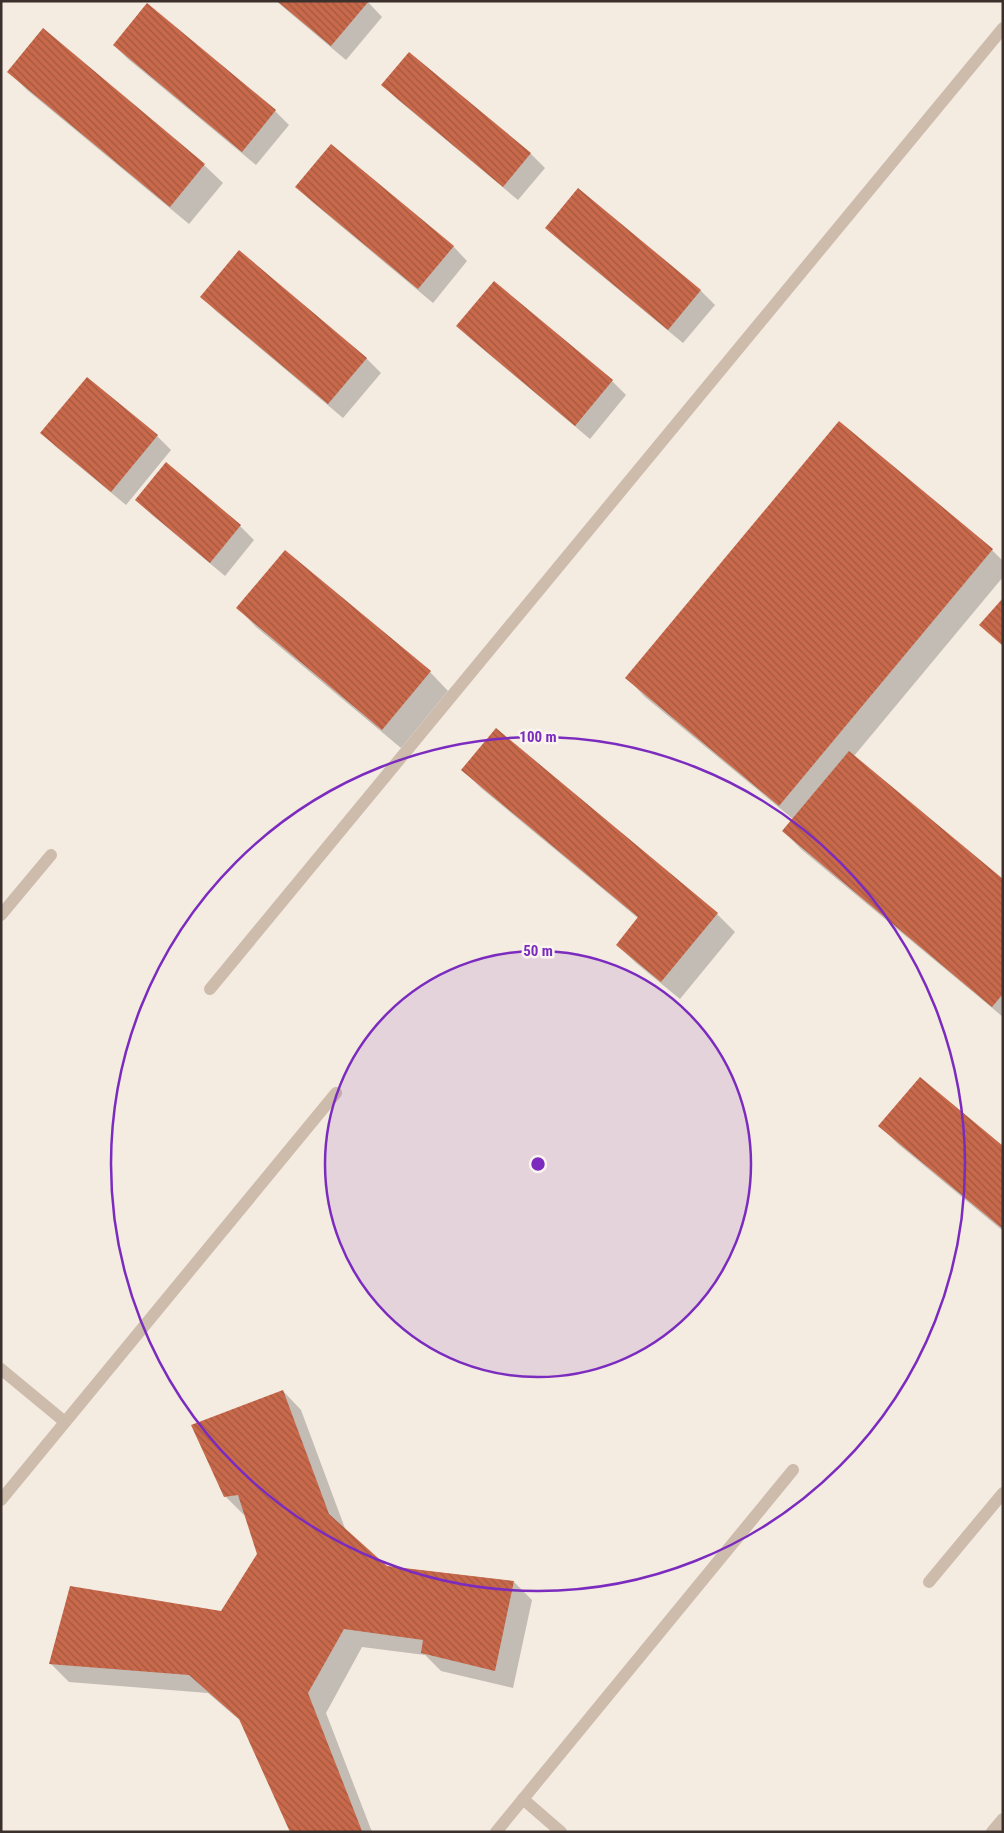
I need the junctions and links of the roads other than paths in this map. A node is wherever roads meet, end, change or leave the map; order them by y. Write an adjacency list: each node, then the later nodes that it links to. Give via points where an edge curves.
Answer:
1 (1003, 28): 4 (lane)
2 (50, 855): 3 (lane)
3 (1, 914)
4 (210, 989)
5 (336, 1093): 7 (lane)
6 (1, 1369): 7 (lane)
7 (65, 1422): 10 (lane)
8 (793, 1470): 12 (lane)
9 (1003, 1493): 11 (lane)
10 (1, 1500)
11 (929, 1582)
12 (523, 1799): 14 (lane); 15 (lane)
13 (1003, 1819): 16 (lane)
14 (496, 1832)
15 (561, 1832)
16 (992, 1832)

